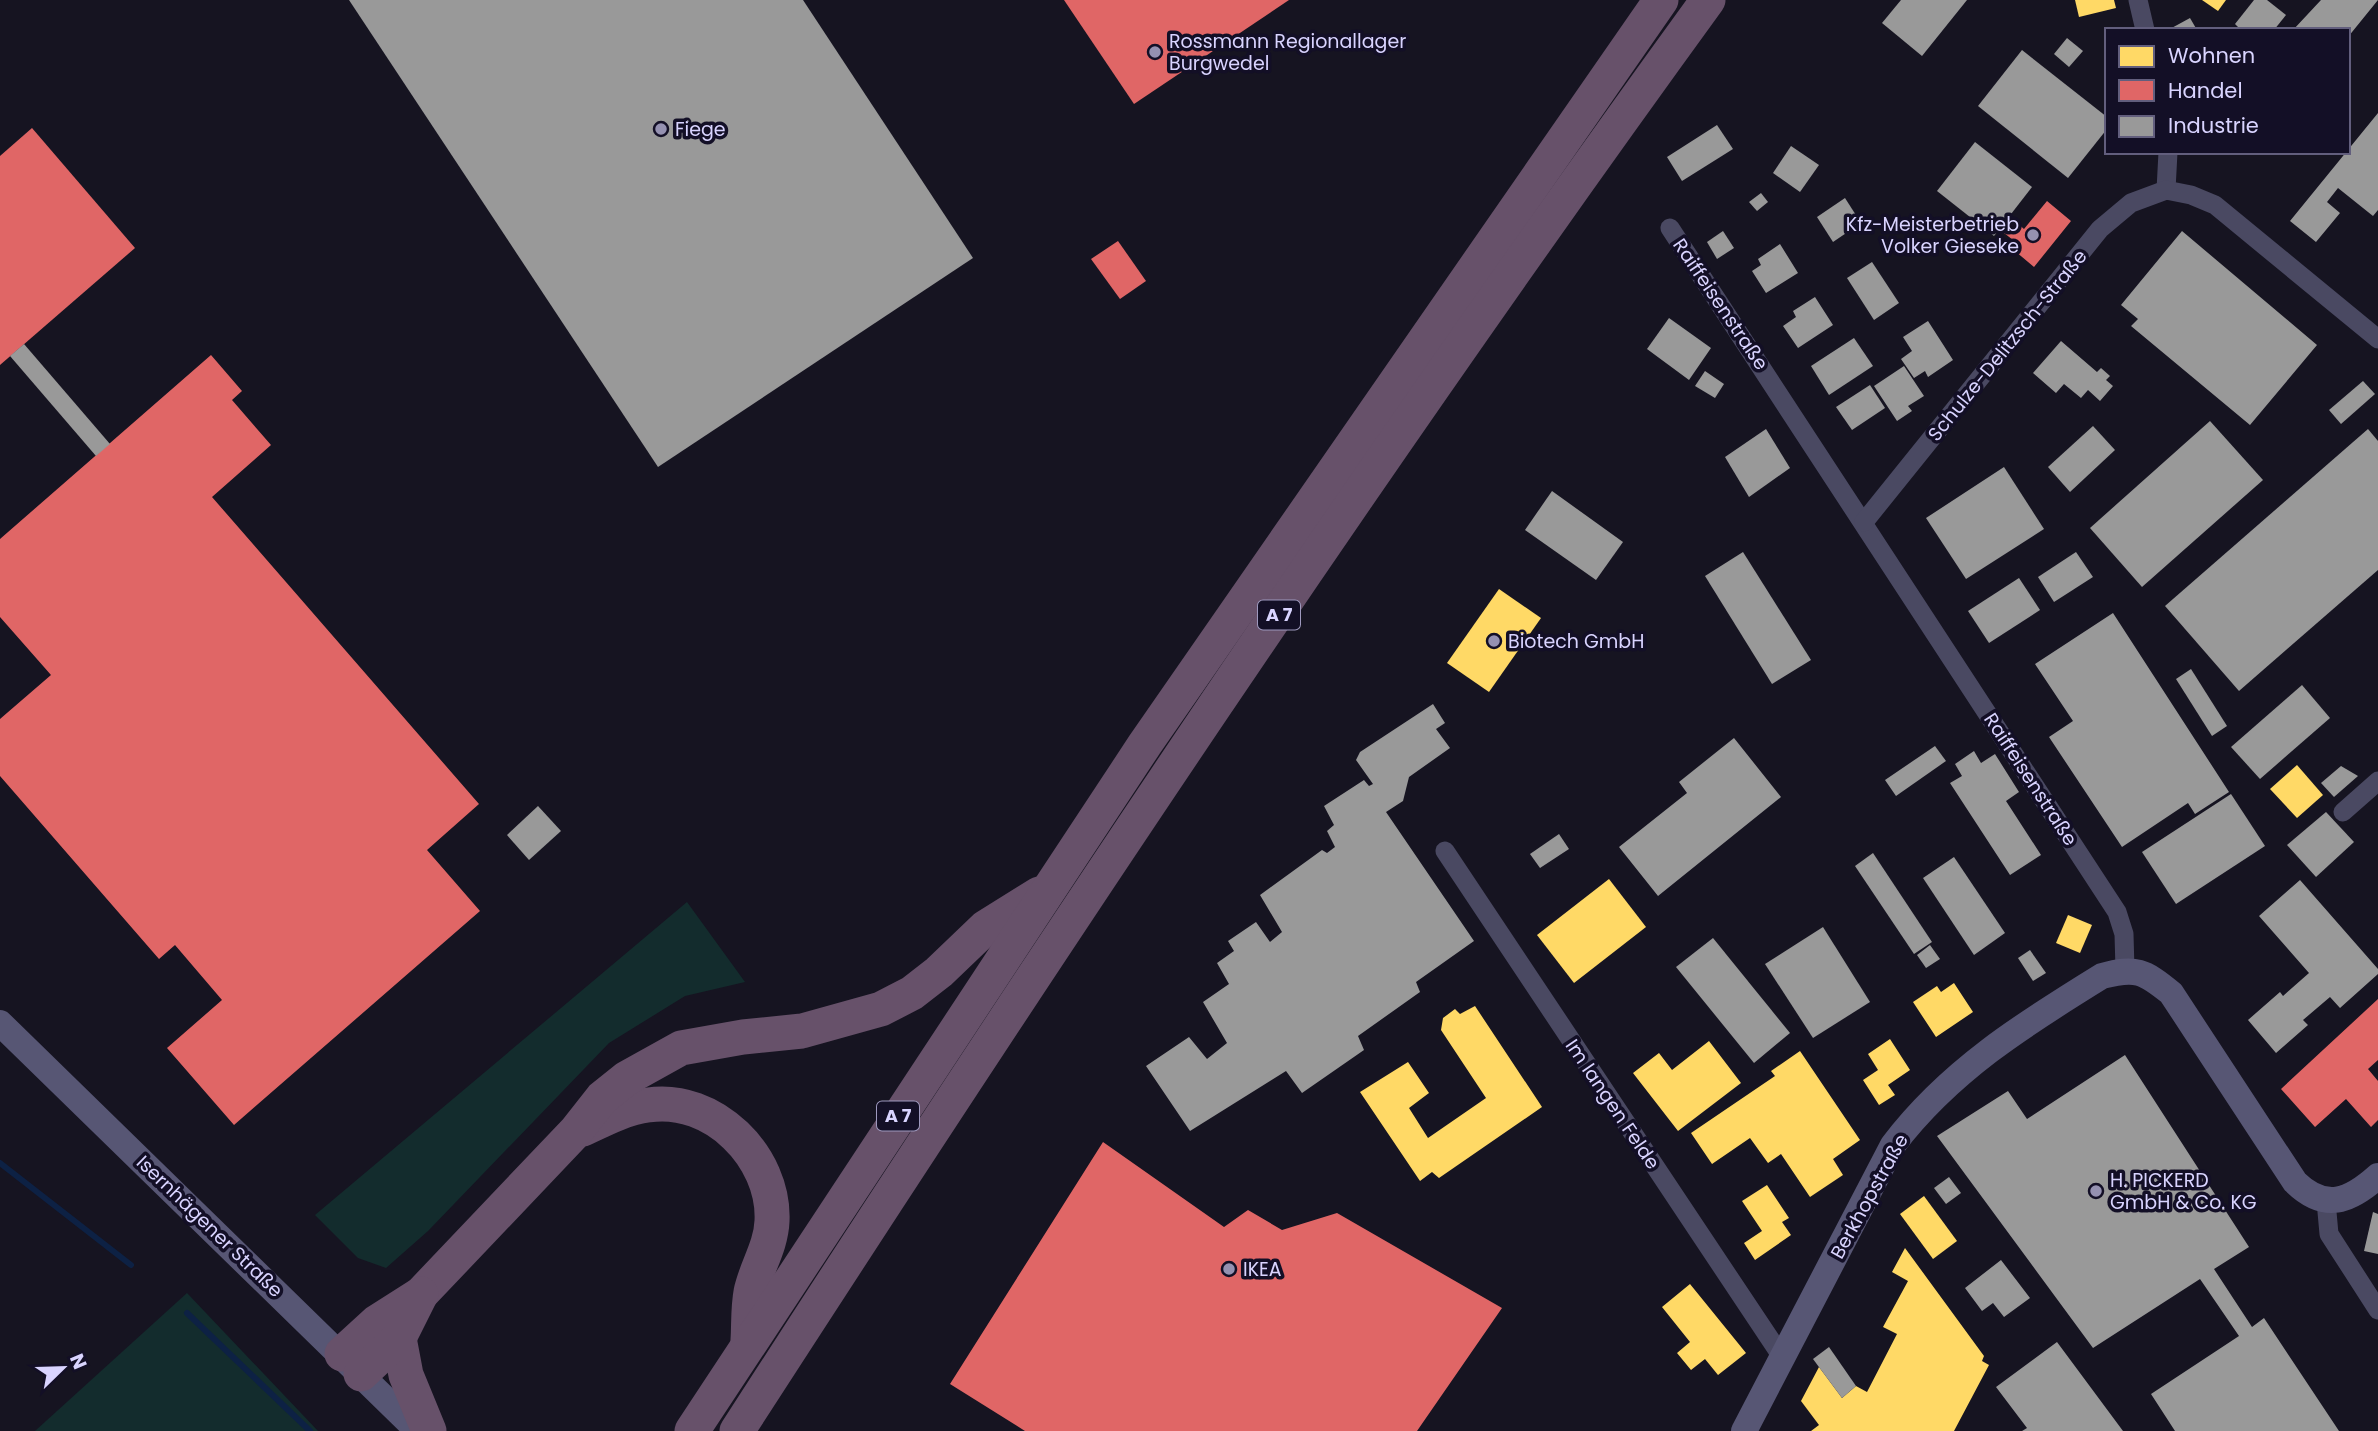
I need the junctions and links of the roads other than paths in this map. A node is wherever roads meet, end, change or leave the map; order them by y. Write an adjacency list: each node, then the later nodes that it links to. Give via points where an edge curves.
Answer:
1 (1661, 0): 13 (highway, A 7, via 1415,350)
2 (1708, 0): 28 (highway, A 7, via 1179,760)
3 (2137, 0): 4 (street)
4 (2144, 28)
5 (2168, 154): 6 (street)
6 (2166, 190): 8 (street, via 2215,205); 9 (street, Schulze-Delitzsch-Straße, via 2131,203 2100,229)
7 (1670, 228): 9 (street, Raiffeisenstraße)
8 (2378, 339)
9 (1864, 522): 14 (street, Raiffeisenstraße, via 2117,912 2124,934)
10 (2378, 781): 11 (street)
11 (2343, 811)
12 (1445, 851): 23 (street, Im langen Felde)
13 (1048, 888): 16 (highway, via 986,927 912,993 881,1009 802,1031 681,1048 627,1078 602,1098); 22 (highway, A 7)
14 (2125, 970): 18 (main road, via 2148,974 2171,993 2295,1182); 23 (main road, Berkhopstraße, via 2102,976 1981,1054 1915,1116 1894,1145)
15 (0, 1023): 24 (main road, Isernhägener Straße)
16 (576, 1131): 19 (highway); 22 (highway, via 649,1104 668,1105 704,1113 732,1131 750,1150 764,1175 772,1222 751,1292)
17 (2378, 1176): 18 (main road, via 2364,1188)
18 (2326, 1201): 20 (street, via 2329,1234)
19 (421, 1294): 21 (highway); 24 (highway, via 377,1322)
20 (2378, 1310)
21 (399, 1338): 24 (highway); 26 (highway, via 406,1375)
22 (748, 1344): 27 (highway, A 7)
23 (1782, 1357): 29 (main road, Berkhopstraße)
24 (351, 1364): 25 (main road, Isernhägener Straße)
25 (418, 1431)
26 (429, 1431)
27 (692, 1431)
28 (737, 1431)
29 (1744, 1431)

